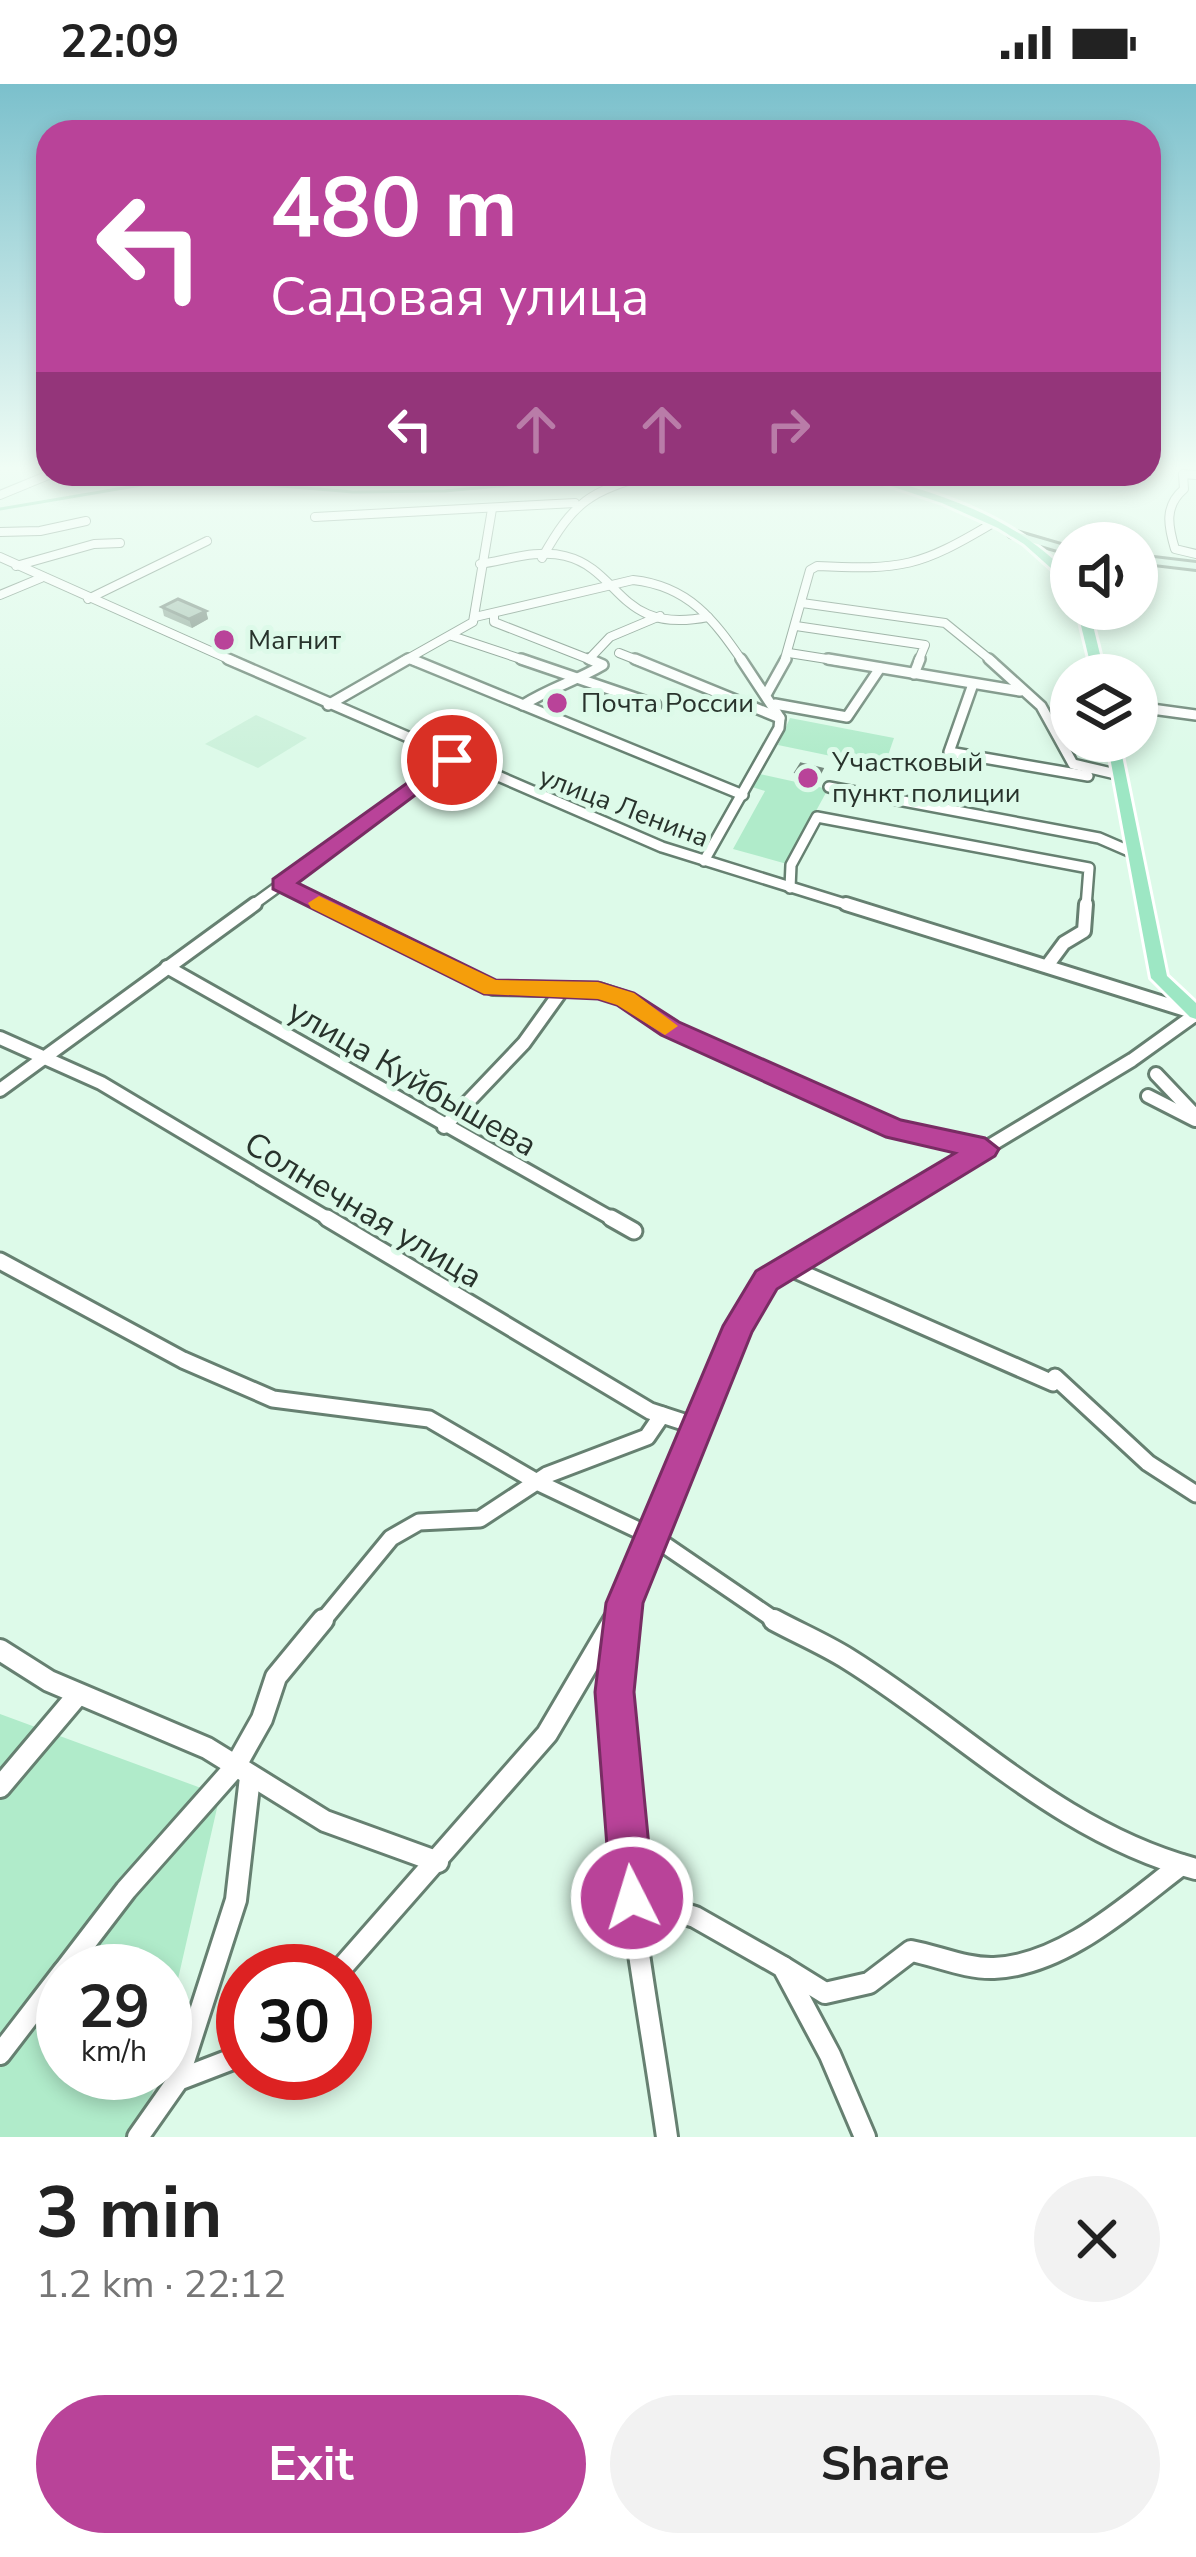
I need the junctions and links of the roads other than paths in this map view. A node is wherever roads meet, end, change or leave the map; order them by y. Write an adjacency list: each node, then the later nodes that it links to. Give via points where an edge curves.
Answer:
1 (14, 566): 6 (street, улица Ленина)
2 (156, 566): 9 (street)
3 (480, 566): 14 (street)
4 (580, 566): 7 (street)
5 (899, 566): 10 (street, via 817,566)
6 (41, 578): 8 (street); 9 (street, улица Ленина)
7 (608, 586): 11 (street); 12 (street); 13 (street, via 651,581)
8 (0, 596)
9 (88, 598): 28 (street, улица Ленина)
10 (802, 604): 15 (street); 25 (street, via 945,623 990,655)
11 (494, 614): 14 (street); 19 (street, via 494,622)
12 (660, 616): 13 (street); 19 (street, via 610,637)
13 (708, 616): 26 (street)
14 (475, 617): 16 (street)
15 (796, 626): 18 (street); 22 (street, via 925,645)
16 (452, 636): 20 (street); 23 (street)
17 (620, 653): 33 (street)
18 (789, 653): 21 (street); 26 (street)
19 (591, 657): 23 (street, via 603,665)
20 (410, 659): 28 (street); 29 (street)
21 (880, 668): 22 (street); 27 (street, via 847,717)
22 (914, 674): 24 (street)
23 (576, 681): 29 (street); 30 (street)
24 (973, 684): 25 (street); 37 (street, via 949,752)
25 (1022, 692): 36 (street, via 1041,706 1073,764)
26 (766, 693): 27 (street)
27 (775, 704): 33 (street)
28 (328, 705): 34 (street, улица Ленина)
29 (523, 705): 39 (street)
30 (656, 705)
31 (1158, 710): 32 (street)
32 (1196, 715)
33 (780, 718): 39 (street)
34 (452, 760): 41 (street, улица Ленина); 42 (street)
35 (1117, 762): 36 (main road)
36 (1120, 775): 40 (main road)
37 (1088, 776)
38 (829, 787): 40 (street, via 1099,838)
39 (743, 795): 41 (street)
40 (1136, 854): 47 (main road, via 1159,978)
41 (704, 861): 43 (street, улица Ленина)
42 (281, 884): 45 (street); 46 (street, via 493,988)
43 (790, 888): 44 (street, улица Ленина); 44 (street, via 791,865 818,817 1089,868 1084,931)
44 (1047, 966): 47 (street, улица Ленина)
45 (167, 967): 49 (street); 54 (street, улица Куйбышева)
46 (562, 990): 54 (street); 55 (street, via 626,999 670,1028 896,1129)
47 (1194, 1013): 55 (street)
48 (0, 1038): 49 (street, Солнечная улица)
49 (43, 1059): 51 (street); 59 (street, Солнечная улица, via 101,1083)
50 (1156, 1073): 53 (street)
51 (0, 1090)
52 (1148, 1096): 53 (street)
53 (1196, 1118)
54 (444, 1127): 56 (street, улица Куйбышева)
55 (985, 1149): 58 (street)
56 (634, 1231)
57 (0, 1261): 61 (street, via 272,1400 429,1418)
58 (788, 1267): 60 (street, via 766,1280 739,1326); 62 (street, via 1054,1380)
59 (662, 1415): 60 (street, Солнечная улица); 61 (street, via 647,1437)
60 (699, 1427): 63 (street)
61 (537, 1482): 63 (street); 67 (street, via 480,1519 419,1522 391,1538 276,1677)
62 (1196, 1494)
63 (653, 1537): 64 (street); 70 (street, via 775,1621 847,1658 1071,1818)
64 (625, 1603): 69 (street, via 547,1734); 71 (street, via 615,1692)
65 (0, 1650): 66 (street)
66 (76, 1697): 67 (street, via 208,1748); 68 (street)
67 (242, 1772): 69 (street, via 326,1822); 72 (street); 76 (street, via 236,1900)
68 (0, 1787)
69 (438, 1862): 73 (street)
70 (1189, 1867): 74 (street, via 1033,1961 992,1968 910,1951 868,1983 825,1993)
71 (632, 1898): 74 (street, via 695,1917); 80 (street)
72 (85, 1944)
73 (364, 1944)
74 (783, 1967): 81 (street)
75 (36, 2007): 77 (street)
76 (192, 2037)
77 (0, 2054)
78 (164, 2100): 79 (street)
79 (138, 2137)
80 (668, 2137)
81 (865, 2137)

